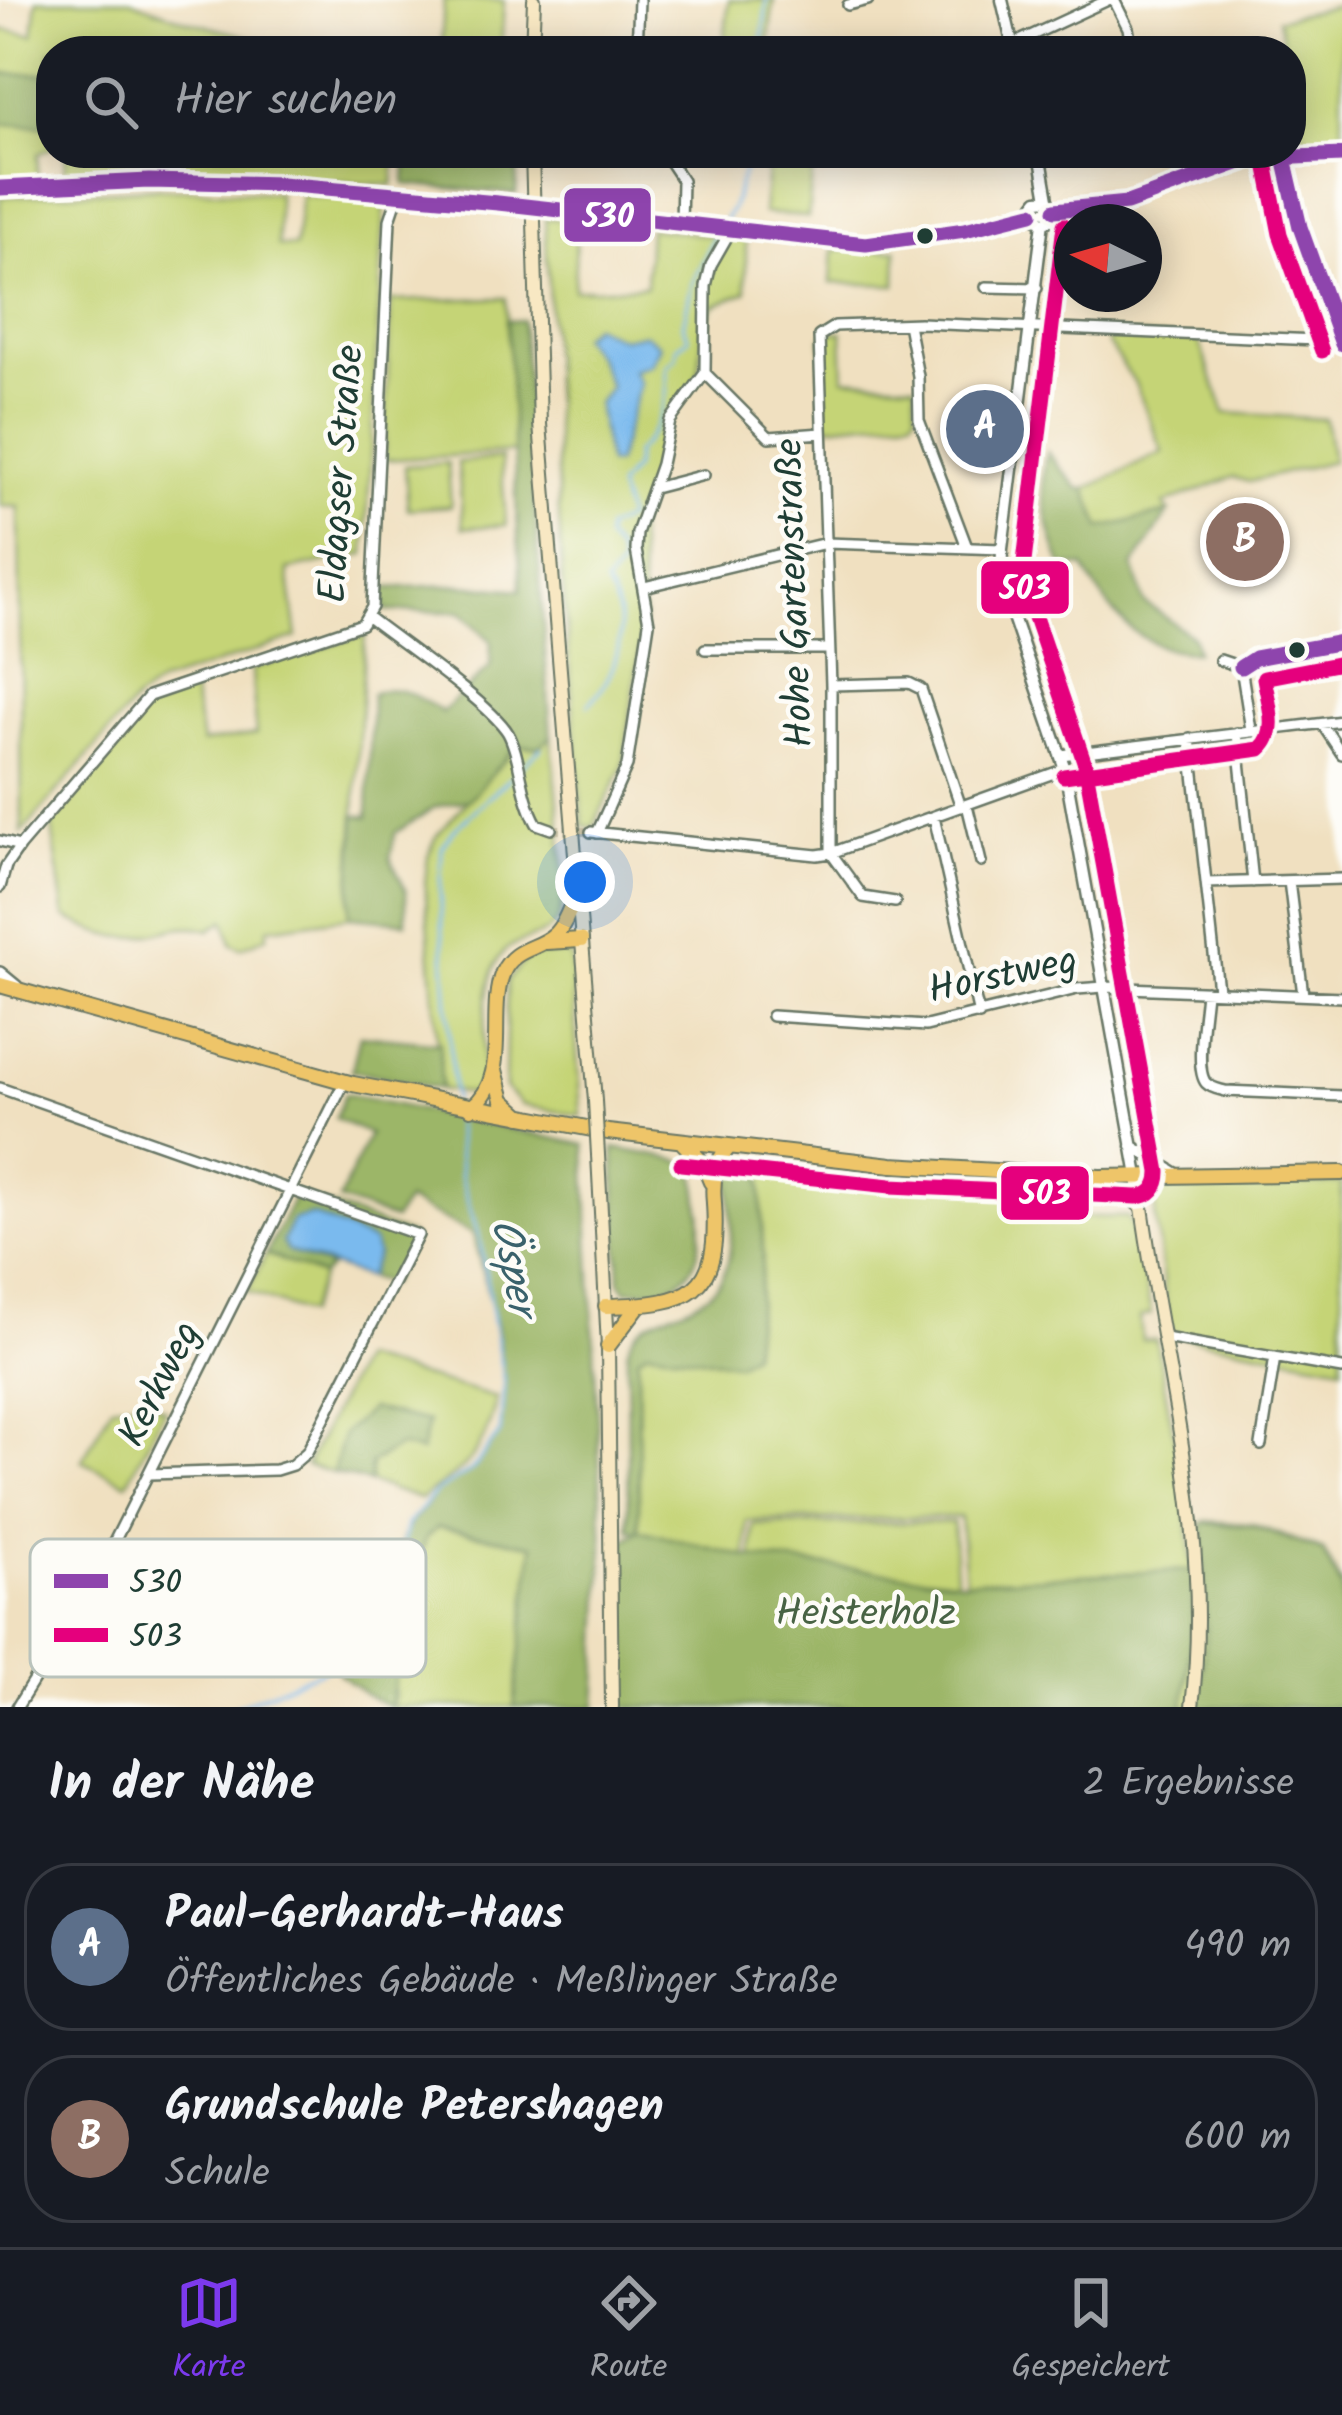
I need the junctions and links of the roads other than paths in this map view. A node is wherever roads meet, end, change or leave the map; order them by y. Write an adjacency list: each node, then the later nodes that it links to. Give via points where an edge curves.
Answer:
1 (534, 0): 7 (main road)
2 (639, 0): 8 (street)
3 (868, 0): 6 (street)
4 (1002, 0): 9 (street)
5 (1111, 0): 10 (street); 11 (street)
6 (848, 5)
7 (533, 36)
8 (638, 36)
9 (1010, 36)
10 (1036, 36)
11 (1130, 36)
12 (1342, 155): 13 (street)
13 (1306, 157)
14 (532, 168): 71 (main road, via 540,424)
15 (674, 168): 26 (street, via 682,180)
16 (1043, 168): 22 (street)
17 (1216, 168): 22 (street, via 1126,202)
18 (1286, 168): 30 (street)
19 (0, 188): 20 (street, via 149,181)
20 (398, 196): 21 (street); 44 (street, Eldagser Straße, via 390,220)
21 (517, 205)
22 (1052, 205): 24 (street, via 1034,203); 25 (street, via 1051,220)
23 (550, 209): 26 (street)
24 (1032, 213): 25 (street); 27 (street, via 887,244)
25 (1043, 222): 29 (street)
26 (681, 223): 27 (street)
27 (729, 230): 34 (street, via 706,286)
28 (986, 287): 29 (street)
29 (1037, 288): 32 (street)
30 (1338, 322): 33 (street)
31 (908, 324): 32 (street); 37 (street, Hohe Gartenstraße, via 822,332); 41 (street, via 919,420)
32 (1030, 325): 33 (street); 35 (street)
33 (1341, 342)
34 (705, 373): 37 (street, via 769,437); 39 (street, via 670,421)
35 (1018, 410): 36 (street); 42 (street)
36 (1031, 424)
37 (822, 433): 40 (street, Hohe Gartenstraße)
38 (704, 476): 39 (street)
39 (654, 488): 43 (street, via 636,550)
40 (826, 544): 41 (street); 43 (street); 47 (street, Hohe Gartenstraße)
41 (967, 547): 42 (street)
42 (1002, 548): 57 (street, via 1001,581)
43 (644, 586): 64 (street, via 650,623 627,766 594,832)
44 (368, 617): 61 (street, via 508,733 537,824); 63 (street, Eldagser Straße, via 149,696)
45 (1342, 642): 49 (street)
46 (705, 649): 47 (street)
47 (829, 649): 50 (street, Hohe Gartenstraße)
48 (1220, 660): 49 (street)
49 (1241, 667): 53 (street)
50 (831, 686): 59 (street, via 921,689); 64 (street, Hohe Gartenstraße)
51 (1342, 721): 52 (street)
52 (1322, 724): 53 (street); 56 (street)
53 (1251, 730): 54 (street)
54 (1238, 734): 55 (street); 68 (street)
55 (1190, 738): 57 (street); 69 (street)
56 (1342, 754)
57 (1061, 755): 58 (street)
58 (1065, 769): 59 (street); 77 (street)
59 (964, 806): 60 (street); 65 (street)
60 (934, 818): 64 (street); 82 (street)
61 (551, 829)
62 (0, 841): 63 (street)
63 (20, 846): 70 (street, Eldagser Straße)
64 (831, 853): 72 (street, via 863,897)
65 (981, 862)
66 (1342, 879): 67 (street)
67 (1289, 880): 68 (street); 80 (street)
68 (1252, 882): 69 (street)
69 (1206, 883): 78 (street)
70 (0, 887)
71 (577, 892): 73 (main road); 74 (main road, via 557,933)
72 (896, 902)
73 (581, 940): 74 (main road); 101 (main road, bridge)
74 (541, 943): 84 (main road, via 520,951 502,975)
75 (0, 972): 79 (street)
76 (0, 985): 79 (main road)
77 (1103, 987): 78 (street, Horstweg); 82 (street, Horstweg); 91 (street)
78 (1212, 991): 80 (street, Horstweg); 87 (street, via 1201,1062 1209,1087)
79 (26, 993): 85 (main road)
80 (1303, 995): 81 (street, Horstweg)
81 (1342, 997)
82 (979, 1015): 83 (street, Horstweg, via 915,1027)
83 (772, 1016)
84 (494, 1059): 88 (main road, via 485,1094); 89 (main road, via 503,1100)
85 (345, 1082): 88 (main road); 98 (street, Kerkweg)
86 (0, 1088): 98 (street)
87 (1342, 1096)
88 (469, 1108): 89 (main road)
89 (524, 1118): 90 (main road)
90 (683, 1143): 92 (main road); 97 (main road)
91 (1132, 1146): 94 (street); 95 (street)
92 (728, 1148): 96 (main road); 97 (main road)
93 (1342, 1172): 95 (main road)
94 (1138, 1176): 95 (main road); 96 (main road); 99 (main road)
95 (1180, 1176)
96 (1100, 1177): 99 (main road)
97 (712, 1186): 100 (main road, via 716,1239 707,1274 678,1299)
98 (293, 1190): 107 (street, Kerkweg); 107 (street, via 418,1235 307,1452 276,1470)
99 (1142, 1208): 102 (main road)
100 (639, 1305): 101 (main road); 103 (main road)
101 (606, 1306): 103 (main road)
102 (1165, 1338): 104 (street); 112 (main road, via 1198,1580)
103 (608, 1346): 111 (main road)
104 (1275, 1357): 105 (street); 106 (street)
105 (1342, 1369)
106 (1261, 1445)
107 (150, 1474): 108 (street, Kerkweg)
108 (116, 1539)
109 (36, 1677): 110 (street, Kerkweg)
110 (17, 1707)
111 (612, 1707)
112 (1192, 1707)

